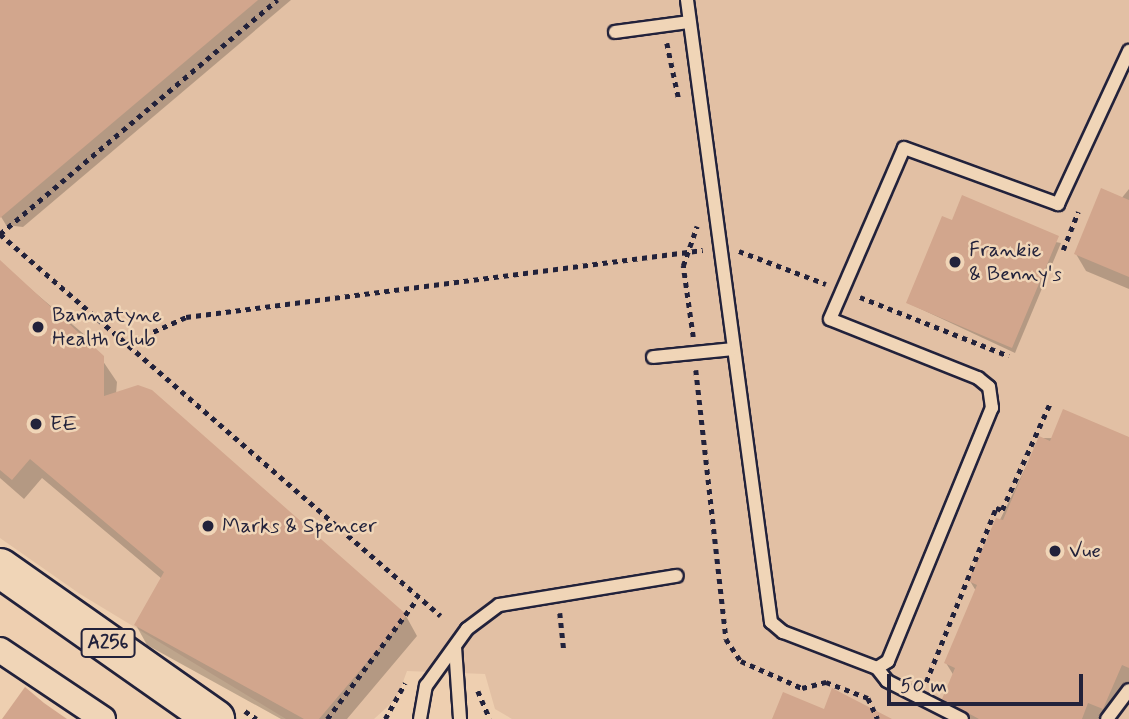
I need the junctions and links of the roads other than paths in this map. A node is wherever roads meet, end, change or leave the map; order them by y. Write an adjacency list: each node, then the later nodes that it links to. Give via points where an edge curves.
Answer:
1 (687, 0): 2 (lane)
2 (690, 22): 3 (lane); 5 (lane)
3 (614, 32)
4 (1129, 51): 11 (lane, via 1058,204 904,148 830,319 978,378 989,387 992,408 888,661)
5 (733, 349): 6 (lane); 11 (lane, via 771,622 783,632)
6 (653, 357)
7 (0, 568): 14 (main road, A256)
8 (677, 576): 9 (lane, via 499,605)
9 (455, 647): 15 (lane, via 426,686); 16 (lane)
10 (4, 660): 13 (street)
11 (877, 668): 17 (lane, via 920,701)
12 (1129, 690): 18 (lane)
13 (103, 719)
14 (215, 719)
15 (420, 719)
16 (460, 719)
17 (962, 719)
18 (1107, 719)

